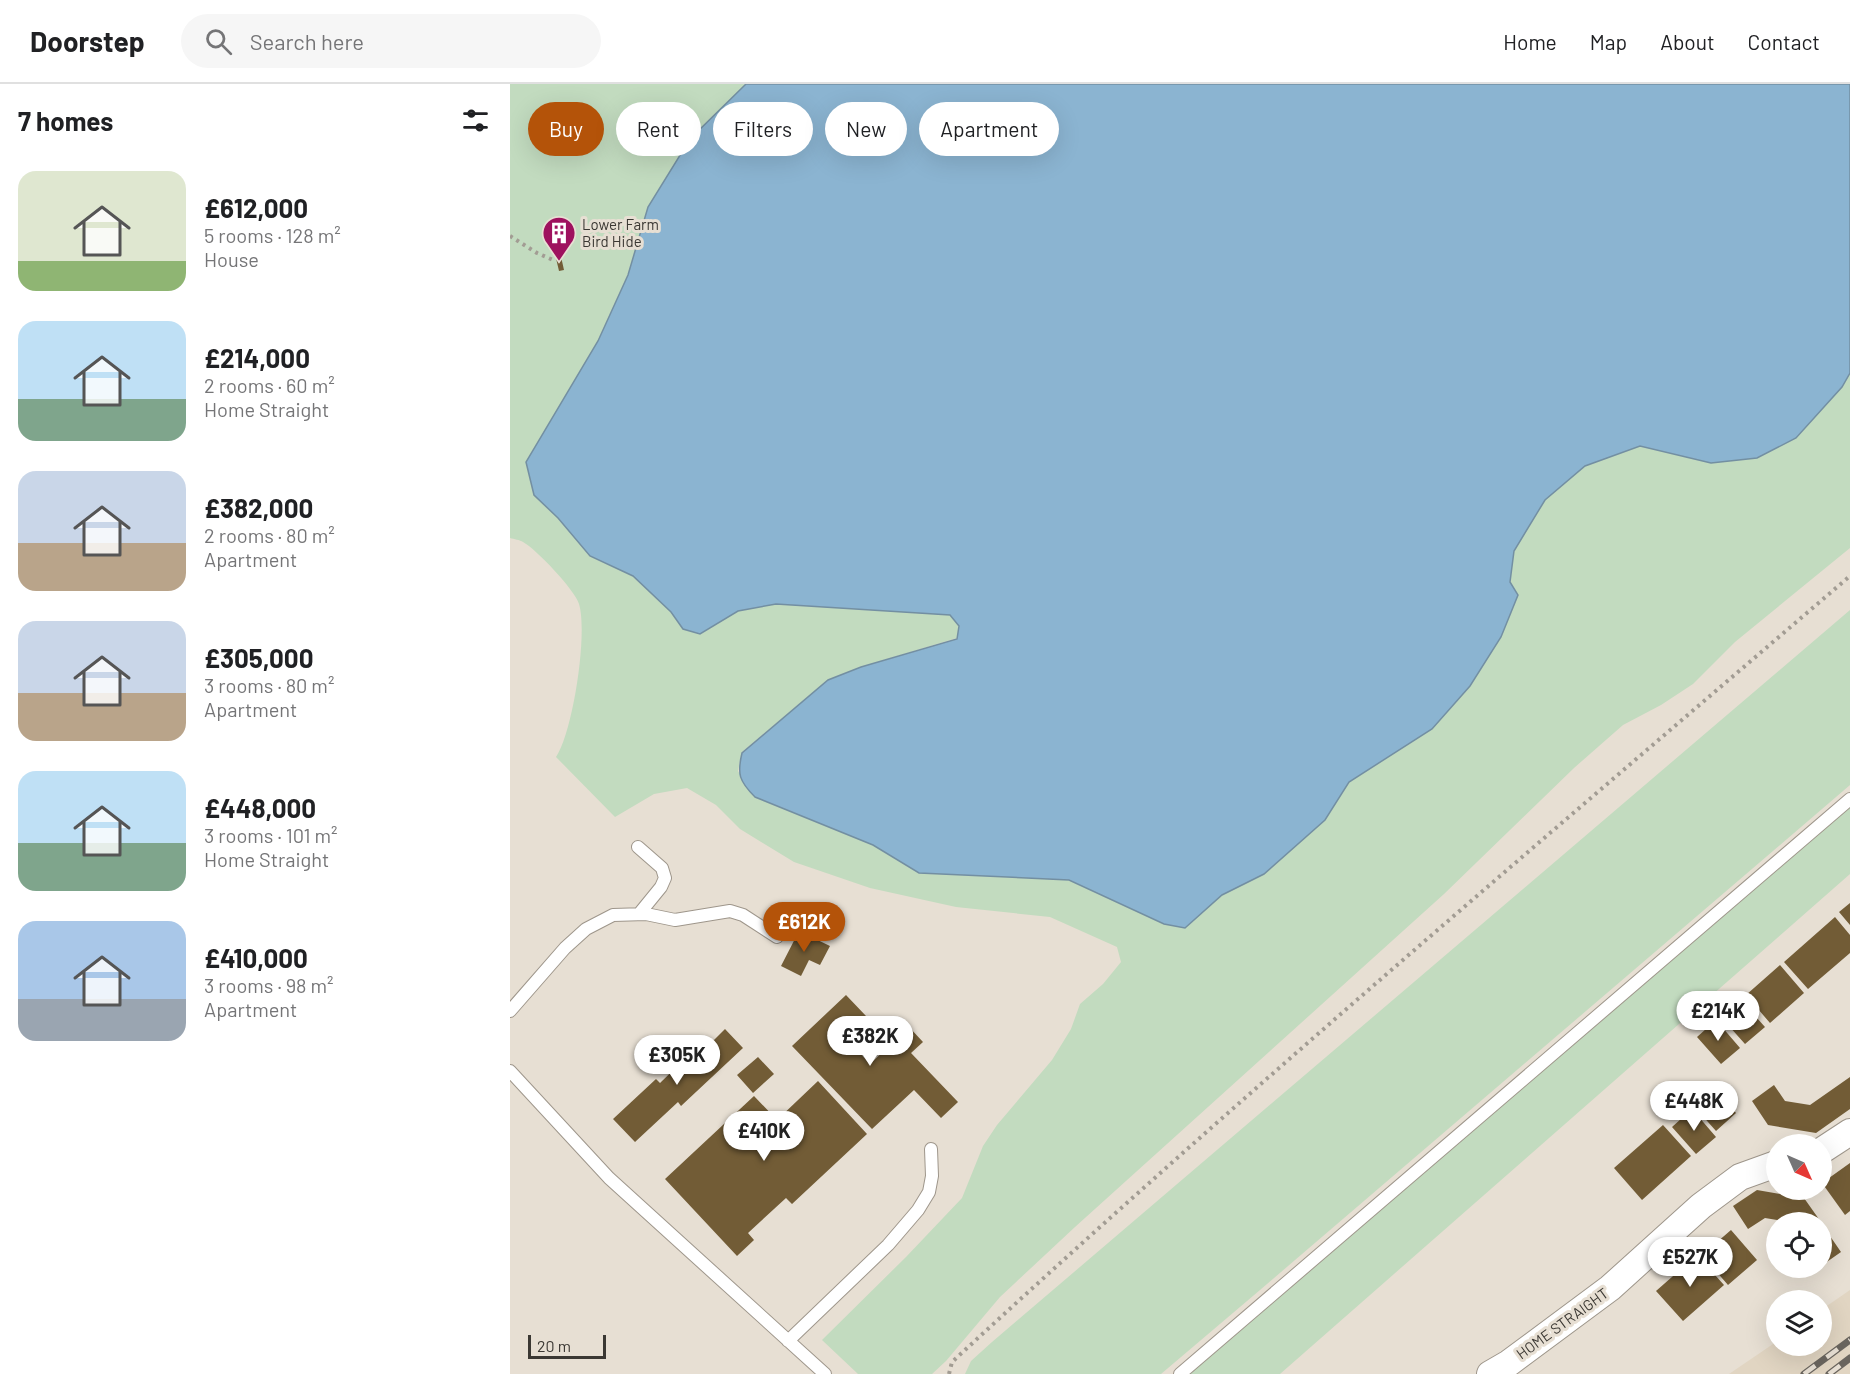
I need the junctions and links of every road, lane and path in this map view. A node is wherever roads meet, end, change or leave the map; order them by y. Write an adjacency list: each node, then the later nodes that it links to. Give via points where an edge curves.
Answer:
1 (510, 236): 2 (path)
2 (554, 260)
3 (1850, 576): 16 (path, via 1400,961 952,1362)
4 (1850, 800): 17 (lane)
5 (638, 847): 6 (lane, via 662,868 665,878)
6 (639, 914): 7 (lane, via 675,920 730,911); 8 (lane, via 613,915 586,929)
7 (777, 937)
8 (510, 1011)
9 (510, 1071): 14 (lane, via 609,1178)
10 (1850, 1132): 11 (street)
11 (1832, 1144)
12 (931, 1149): 14 (lane, via 929,1192 918,1210 888,1245)
13 (1766, 1168): 18 (street, HOME STRAIGHT, via 1740,1177 1701,1206 1610,1288)
14 (789, 1341): 15 (lane)
15 (825, 1374)
16 (949, 1374)
17 (1180, 1374)
18 (1490, 1374)

